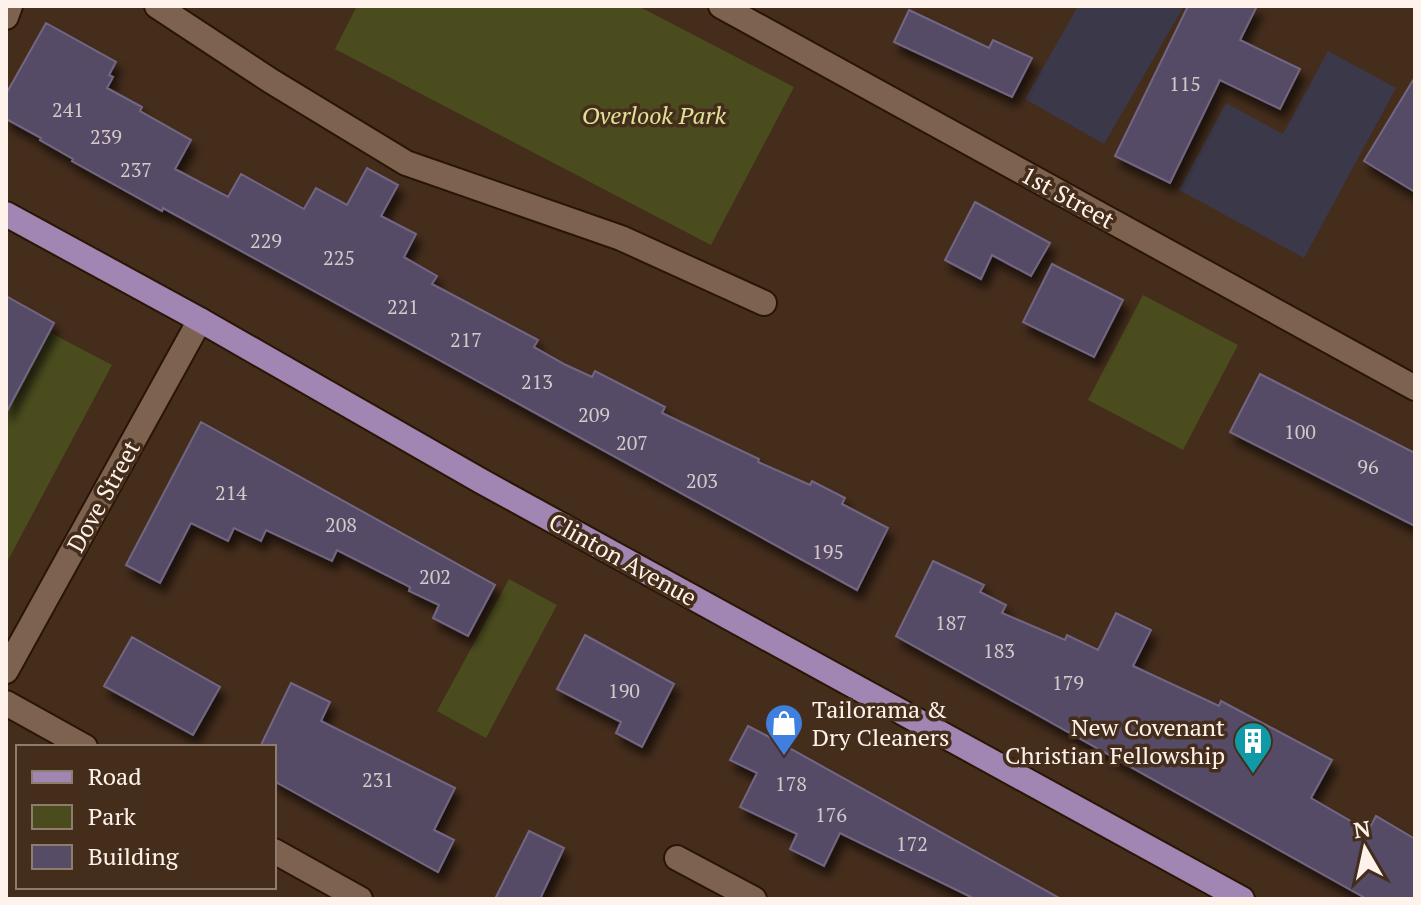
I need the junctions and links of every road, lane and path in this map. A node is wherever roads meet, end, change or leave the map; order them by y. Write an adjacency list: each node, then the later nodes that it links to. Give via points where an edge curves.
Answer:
1 (10, 6): 4 (street)
2 (157, 6): 6 (street, via 406,163 621,238)
3 (721, 6): 8 (street, 1st Street)
4 (6, 17)
5 (6, 214): 7 (main road, Clinton Avenue)
6 (764, 303)
7 (200, 320): 9 (street, Dove Street); 16 (main road, Clinton Avenue, via 481,481)
8 (1415, 388)
9 (6, 671)
10 (6, 703): 11 (street)
11 (81, 745)
12 (276, 852): 14 (street)
13 (677, 858): 15 (street)
14 (360, 899)
15 (754, 899)
16 (1242, 899)

